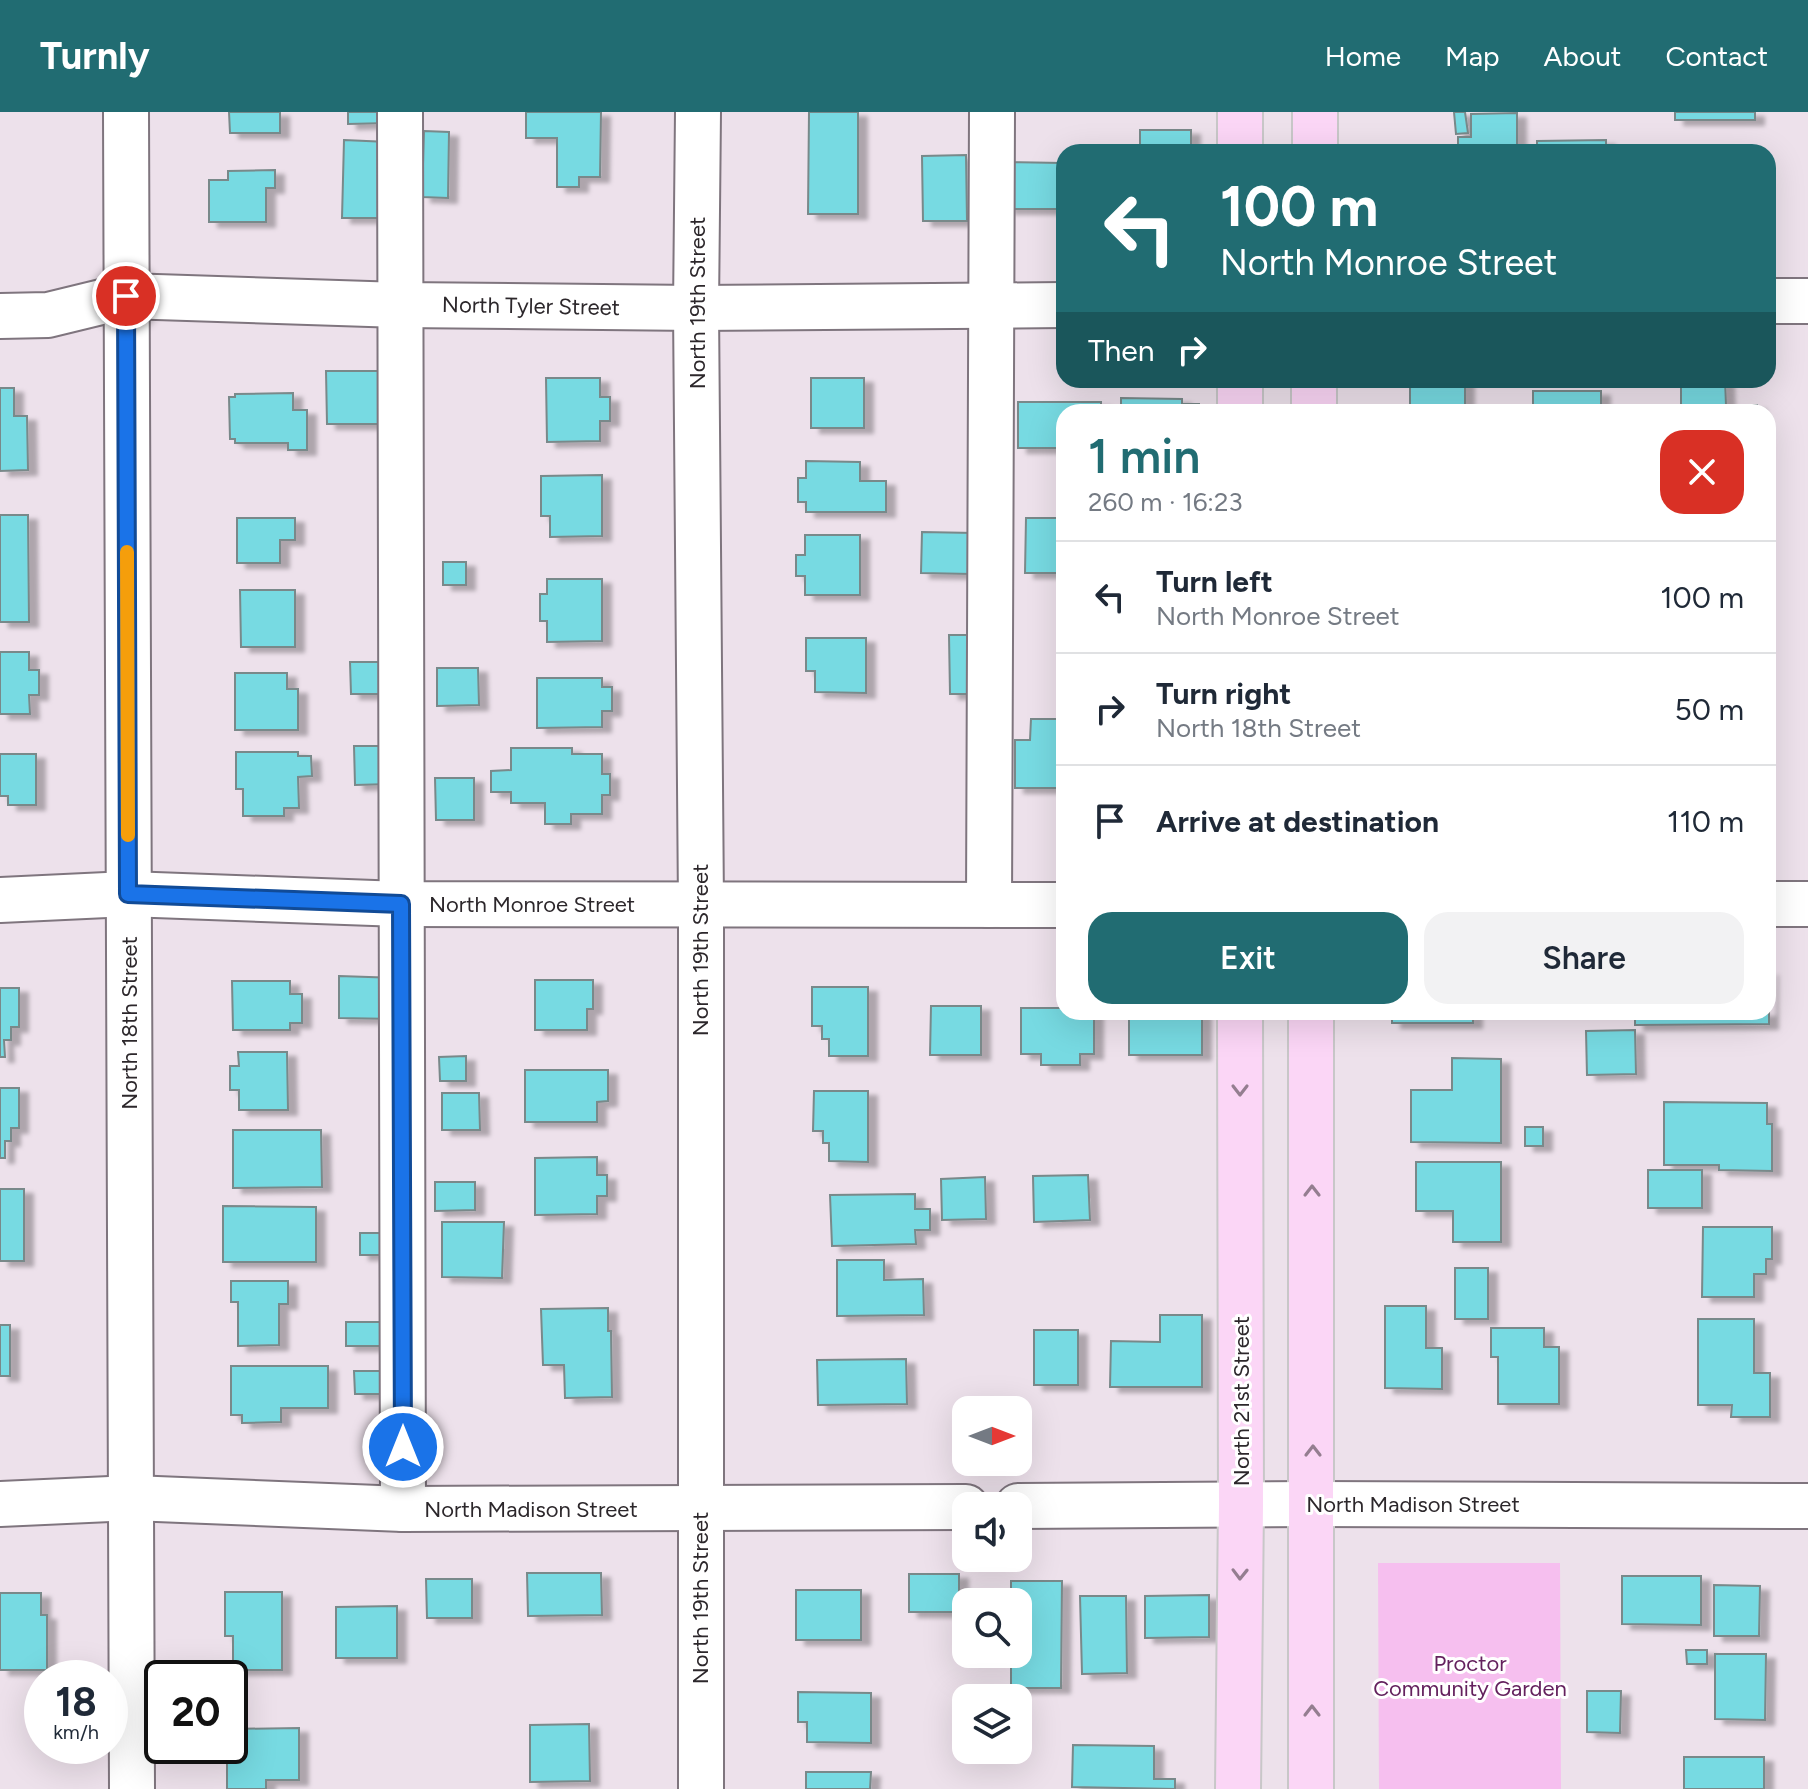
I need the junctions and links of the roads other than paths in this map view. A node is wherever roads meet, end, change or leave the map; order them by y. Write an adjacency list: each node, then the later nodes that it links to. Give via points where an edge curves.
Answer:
1 (126, 112): 9 (street, North 18th Street)
2 (400, 112): 12 (street)
3 (698, 112): 15 (street, North 19th Street)
4 (992, 112): 14 (street)
5 (1240, 112): 7 (main road)
6 (1315, 112): 8 (main road)
7 (1240, 144)
8 (1315, 144)
9 (126, 296): 12 (street, North Tyler Street); 16 (street, North Tyler Street, via 48,315); 17 (street, North 18th Street)
10 (1776, 301): 11 (street)
11 (1808, 301)
12 (400, 305): 15 (street, North Tyler Street); 19 (street)
13 (1056, 305): 14 (street, North Tyler Street)
14 (992, 306): 15 (street, North Tyler Street); 23 (street)
15 (696, 308): 22 (street, North 19th Street)
16 (0, 316)
17 (128, 894): 18 (street, North Monroe Street); 19 (street, North Monroe Street); 27 (street, North 18th Street)
18 (0, 900)
19 (401, 904): 22 (street, North Monroe Street); 34 (street)
20 (1776, 904): 21 (street)
21 (1808, 904)
22 (701, 905): 23 (street, North Monroe Street); 35 (street, North 19th Street)
23 (989, 905): 24 (street, North Monroe Street)
24 (1056, 905)
25 (1240, 1020): 30 (main road, North 21st Street, one-way to 30)
26 (1311, 1020): 29 (main road, one-way to 26)
27 (132, 1498): 28 (street, North Madison Street); 34 (street, North Madison Street); 36 (street, North 18th Street)
28 (0, 1504)
29 (1313, 1504): 30 (street, North Madison Street); 32 (street, North Madison Street); 39 (main road, one-way to 29)
30 (1241, 1505): 31 (street, North Madison Street); 38 (main road, North 21st Street, one-way to 38)
31 (1032, 1506)
32 (1808, 1506)
33 (952, 1507): 35 (street, North Madison Street)
34 (403, 1509): 35 (street, North Madison Street)
35 (700, 1509): 37 (street, North 19th Street)
36 (132, 1789)
37 (701, 1789)
38 (1238, 1789)
39 (1311, 1789)

